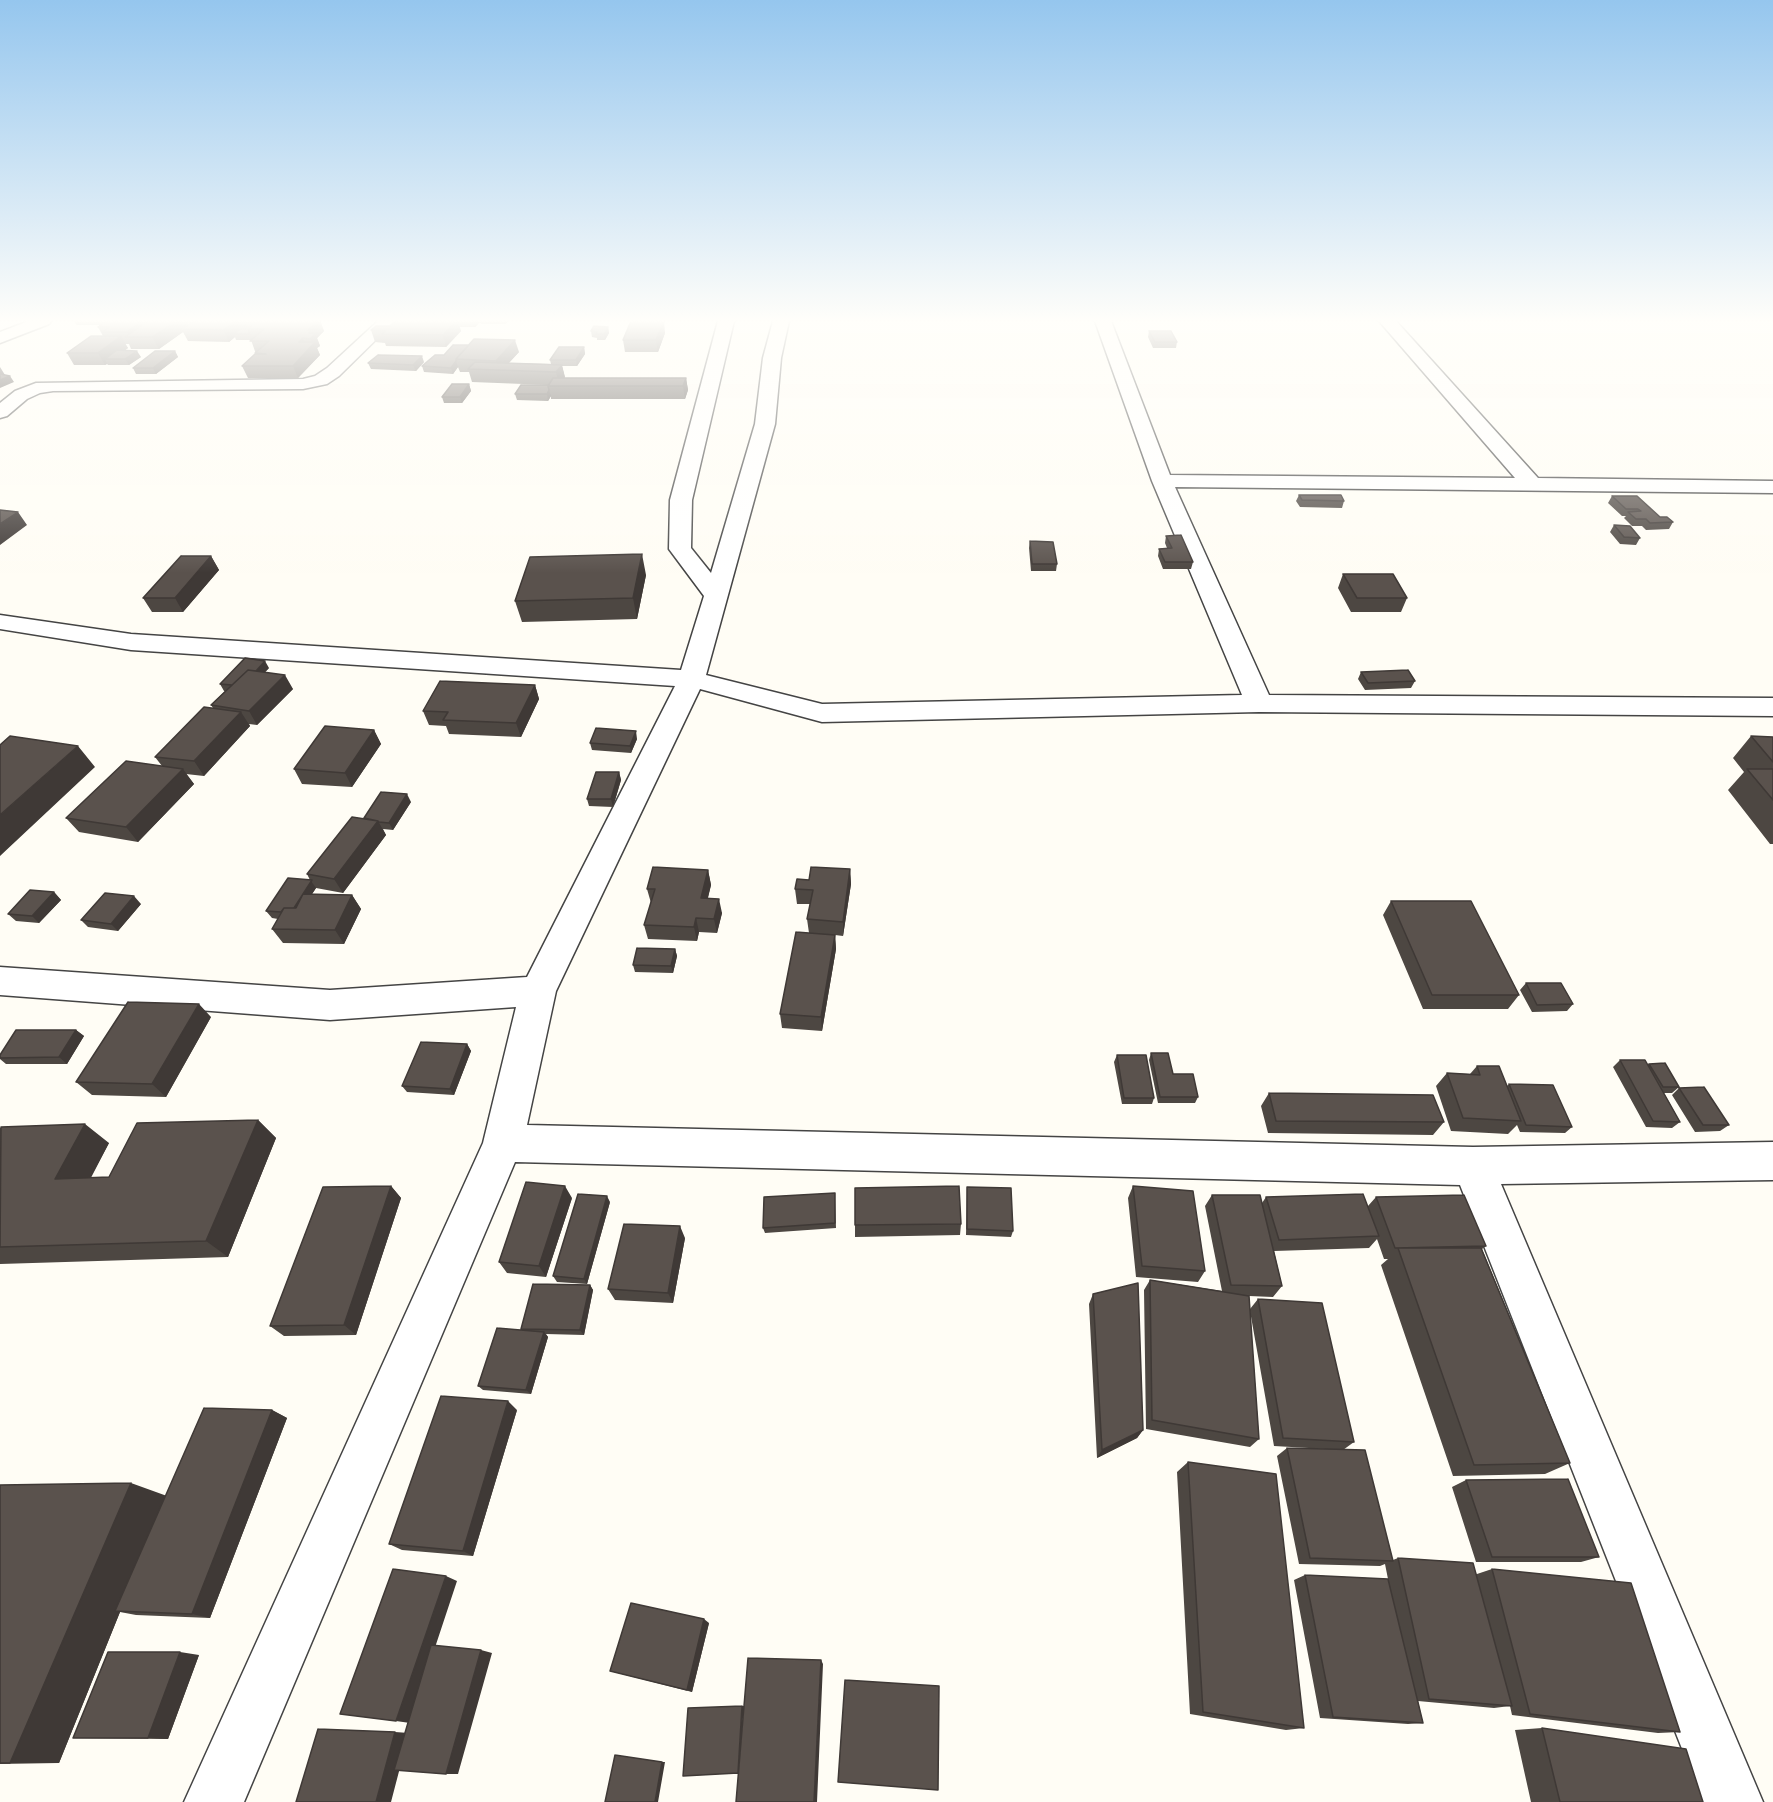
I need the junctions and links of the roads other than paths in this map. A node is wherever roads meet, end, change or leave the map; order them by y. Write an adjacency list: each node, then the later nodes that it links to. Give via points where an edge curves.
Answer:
1 (705, 405): 8 (street, via 681,500 680,549)
2 (767, 405): 8 (street)
3 (1134, 405): 5 (street)
4 (1461, 405): 6 (street)
5 (1162, 481): 6 (street); 11 (street)
6 (1533, 486): 7 (street)
7 (1773, 487)
8 (717, 597): 10 (street)
9 (0, 622): 10 (street, via 131,642)
10 (692, 679): 11 (street, via 822,713); 14 (street)
11 (1259, 704): 12 (street)
12 (1773, 707)
13 (0, 981): 14 (street, via 330,1005)
14 (538, 991): 15 (street)
15 (503, 1143): 17 (street); 18 (street)
16 (1773, 1161): 17 (street)
17 (1473, 1166): 19 (street)
18 (214, 1802)
19 (1733, 1802)

